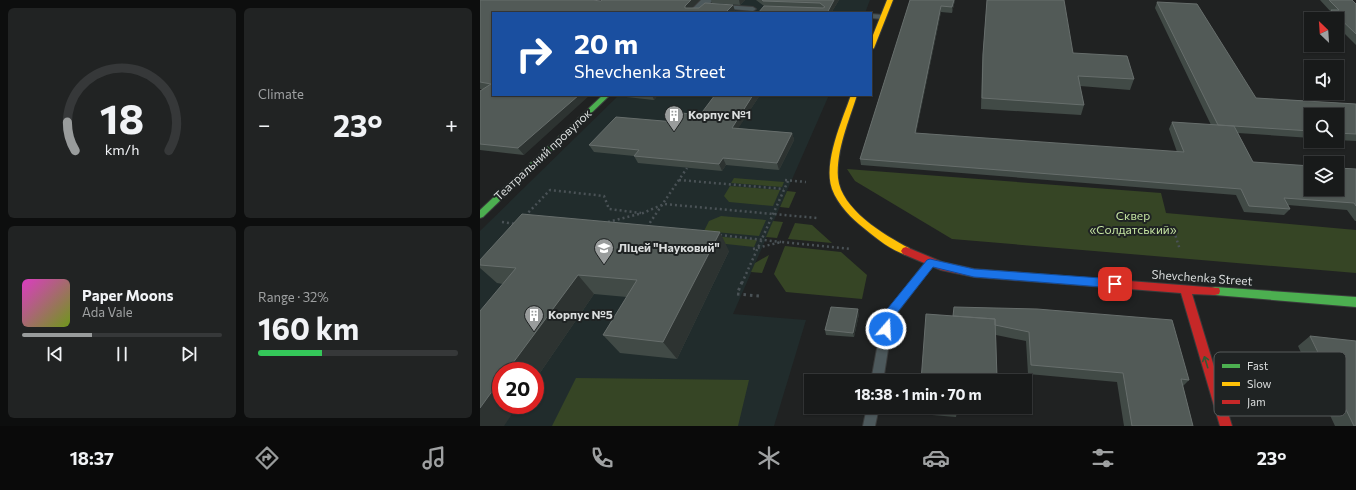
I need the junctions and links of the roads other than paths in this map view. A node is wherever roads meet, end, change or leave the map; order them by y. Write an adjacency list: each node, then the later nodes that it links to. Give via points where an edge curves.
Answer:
1 (890, 0): 5 (main road)
2 (706, 6): 3 (lane)
3 (753, 9)
4 (872, 16): 5 (lane)
5 (883, 17): 6 (main road)
6 (872, 45)
7 (606, 96): 9 (main road, Театральний провулок)
8 (854, 96): 10 (main road, Shevchenka Street, via 836,161 834,181 847,205 858,218 893,244)
9 (480, 214)
10 (930, 263): 11 (main road, Shevchenka Street, via 974,273); 13 (lane, via 888,316)
11 (1185, 289): 12 (main road, Shevchenka Street); 14 (main road, one-way to 11)
12 (1356, 302)
13 (878, 374)
14 (1214, 386)
15 (871, 414): 17 (lane)
16 (1223, 416): 18 (main road, one-way to 16)
17 (869, 426)
18 (1226, 426)

